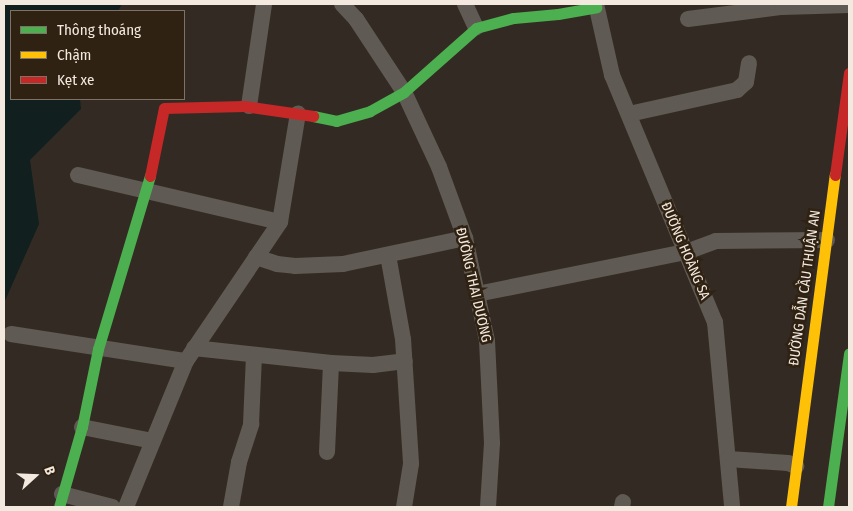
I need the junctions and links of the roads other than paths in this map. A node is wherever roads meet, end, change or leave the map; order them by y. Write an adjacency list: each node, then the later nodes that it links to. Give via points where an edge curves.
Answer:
1 (264, 4): 12 (street)
2 (342, 4): 11 (street, ĐƯỜNG THAI DƯƠNG, via 356,19)
3 (465, 4): 8 (street)
4 (596, 5): 8 (street, via 558,14 514,18); 14 (street, ĐƯỜNG HOÀNG SA, via 612,76)
5 (849, 5): 6 (street)
6 (782, 6): 7 (street)
7 (688, 19)
8 (476, 28): 11 (street)
9 (749, 63): 14 (street, via 746,82 737,90)
10 (849, 73): 19 (street, ĐƯỜNG DẪN CẦU THUẬN AN)
11 (404, 92): 13 (street, via 370,111 336,121); 18 (street, ĐƯỜNG THAI DƯƠNG, via 439,167)
12 (249, 106): 13 (street); 16 (street, via 164,108)
13 (298, 113): 17 (street)
14 (629, 114): 20 (street, ĐƯỜNG HOÀNG SA)
15 (78, 175): 16 (street)
16 (147, 190): 17 (street); 25 (street)
17 (280, 222): 22 (street)
18 (465, 238): 21 (street); 23 (street, ĐƯỜNG THAI DƯƠNG)
19 (827, 240): 20 (street, via 724,240); 35 (street, ĐƯỜNG DẪN CẦU THUẬN AN)
20 (686, 252): 23 (street); 34 (street, ĐƯỜNG HOÀNG SA, via 715,322)
21 (388, 254): 22 (street, via 343,264 296,266); 29 (street, via 400,313)
22 (256, 257): 27 (street)
23 (477, 294): 41 (street, ĐƯỜNG THAI DƯƠNG, via 487,340 492,443)
24 (11, 334): 25 (street)
25 (98, 349): 27 (street); 31 (street)
26 (849, 353): 44 (street)
27 (190, 355): 28 (street); 32 (street)
28 (254, 356): 30 (street); 39 (street, via 251,424 239,462)
29 (405, 362): 30 (street, via 373,365); 40 (street, via 411,464)
30 (331, 363): 33 (street)
31 (82, 427): 32 (street); 36 (street)
32 (154, 440): 38 (street)
33 (327, 452)
34 (728, 459): 35 (street); 42 (street, ĐƯỜNG HOÀNG SA)
35 (796, 466): 43 (street, ĐƯỜNG DẪN CẦU THUẬN AN)
36 (61, 501): 37 (street)
37 (112, 507)
38 (126, 507)
39 (231, 507)
40 (404, 507)
41 (488, 507)
42 (732, 507)
43 (790, 507)
44 (828, 507)

